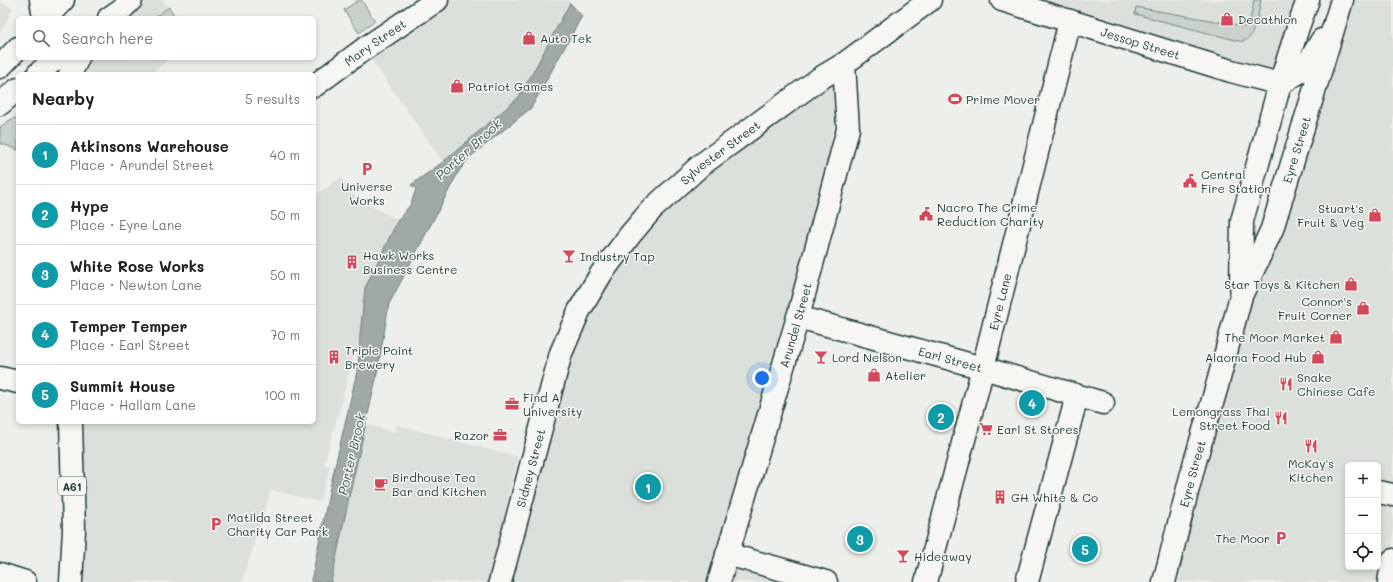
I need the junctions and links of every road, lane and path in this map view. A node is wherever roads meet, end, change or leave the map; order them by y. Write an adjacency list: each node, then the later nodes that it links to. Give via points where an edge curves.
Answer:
1 (40, 0): 9 (main road)
2 (63, 0): 10 (main road)
3 (437, 0): 22 (main road, Mary Street)
4 (930, 0): 17 (main road, Sylvester Street)
5 (1002, 0): 12 (main road, Jessop Street)
6 (1308, 0): 21 (main road, Eyre Street)
7 (1342, 0): 13 (main road, Eyre Street)
8 (119, 11): 11 (main road)
9 (44, 16)
10 (47, 16)
11 (103, 16)
12 (1070, 21): 21 (main road, Jessop Street); 28 (main road, Eyre Lane)
13 (1336, 21): 21 (main road, via 1301,71); 25 (main road, Eyre Street, via 1272,228)
14 (16, 50): 18 (main road)
15 (54, 60): 19 (main road)
16 (77, 60): 20 (main road)
17 (844, 64): 26 (main road, Arundel Street, via 848,129); 27 (main road, Sylvester Street, via 818,79 701,165 652,209 601,274 579,311)
18 (0, 67)
19 (40, 72)
20 (71, 72)
21 (1280, 84): 25 (main road, Eyre Street, via 1242,221)
22 (316, 85)
23 (16, 91): 24 (main road)
24 (0, 104)
25 (1241, 296): 46 (main road, Eyre Street)
26 (798, 317): 28 (main road, Earl Street); 36 (main road, Arundel Street)
27 (561, 353): 41 (main road, Sidney Street)
28 (983, 368): 31 (main road, Earl Street); 44 (main road, Eyre Lane)
29 (0, 378): 30 (main road)
30 (16, 382)
31 (1078, 396): 32 (main road, Earl Street); 45 (main road)
32 (1103, 403)
33 (71, 424): 40 (main road, A61, via 74,530)
34 (1381, 493): 35 (main road)
35 (1393, 495)
36 (727, 554): 42 (main road, Arundel Street); 43 (main road)
37 (1393, 560): 47 (main road)
38 (0, 574): 39 (main road)
39 (25, 582)
40 (70, 582)
41 (500, 582)
42 (719, 582)
43 (826, 582)
44 (926, 582)
45 (1027, 582)
46 (1164, 582)
47 (1389, 582)

